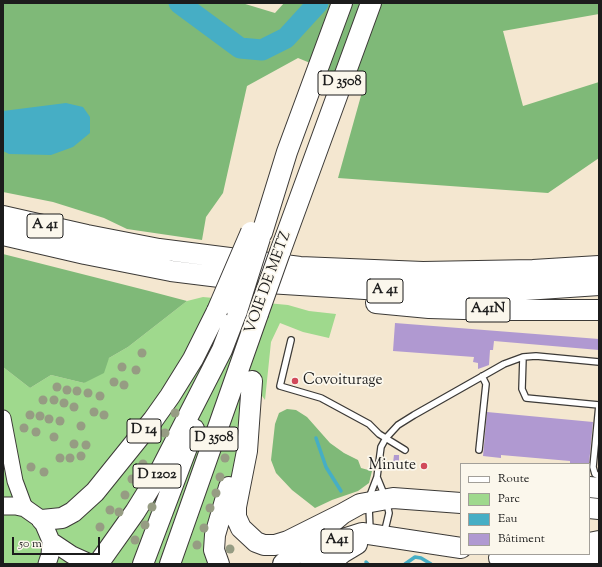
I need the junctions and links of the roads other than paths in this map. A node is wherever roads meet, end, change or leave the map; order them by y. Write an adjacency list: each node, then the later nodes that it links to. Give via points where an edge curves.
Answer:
1 (342, 3): 3 (highway, D 3508)
2 (371, 3): 13 (highway, VOIE DE METZ / D 3508, bridge, via 284,244)
3 (287, 152): 5 (highway, D 14)
4 (3, 216): 10 (highway, A 41, via 159,249 300,267)
5 (257, 232): 15 (highway, VOIE DE METZ, bridge, via 237,312); 36 (highway, D 14, bridge, via 193,359 153,420 95,492 73,512 62,518)
6 (3, 235): 9 (highway, A 41)
7 (599, 254): 10 (highway)
8 (599, 266): 10 (highway, A 41)
9 (171, 271): 11 (highway, A 41, via 268,283 397,291 525,290); 12 (highway, A41N, via 290,293 429,308)
10 (487, 272)
11 (599, 285)
12 (599, 310)
13 (262, 314): 19 (highway); 47 (highway, VOIE DE METZ / D 3508)
14 (291, 340): 24 (lane, via 280,386 321,398 369,424)
15 (222, 350): 42 (highway); 46 (highway, VOIE DE METZ / D 1202, via 146,496)
16 (523, 357): 17 (lane); 18 (lane); 20 (lane, via 522,389 526,398)
17 (599, 362)
18 (482, 376): 22 (lane); 27 (lane, via 486,384)
19 (252, 381): 35 (highway, via 247,451 236,508 236,518 241,528 256,542 275,545); 48 (highway, via 239,451 216,535 214,550)
20 (599, 405): 29 (lane, via 593,471)
21 (3, 418): 25 (main road)
22 (402, 422): 23 (lane); 24 (lane)
23 (406, 427)
24 (386, 438): 26 (lane); 30 (lane, via 380,452)
25 (7, 444): 28 (main road); 34 (main road, via 15,480)
26 (405, 450)
27 (479, 450)
28 (3, 466)
29 (599, 476)
30 (377, 477): 31 (lane); 31 (lane, via 371,488)
31 (378, 500): 32 (highway); 35 (highway, via 352,507); 37 (lane); 37 (lane, via 388,521)
32 (460, 503)
33 (3, 506): 34 (main road)
34 (25, 508): 36 (main road)
35 (342, 514): 49 (highway)
36 (42, 520): 38 (main road)
37 (377, 534): 39 (highway); 50 (highway, A41, via 354,535 337,541); 51 (highway, via 355,545)
38 (51, 541): 44 (main road); 45 (main road)
39 (460, 548)
40 (540, 555): 43 (highway)
41 (501, 559): 52 (highway)
42 (144, 561)
43 (599, 561)
44 (47, 564)
45 (92, 564)
46 (98, 564)
47 (170, 564)
48 (219, 564)
49 (283, 564)
50 (310, 564)
51 (329, 564)
52 (545, 564)

